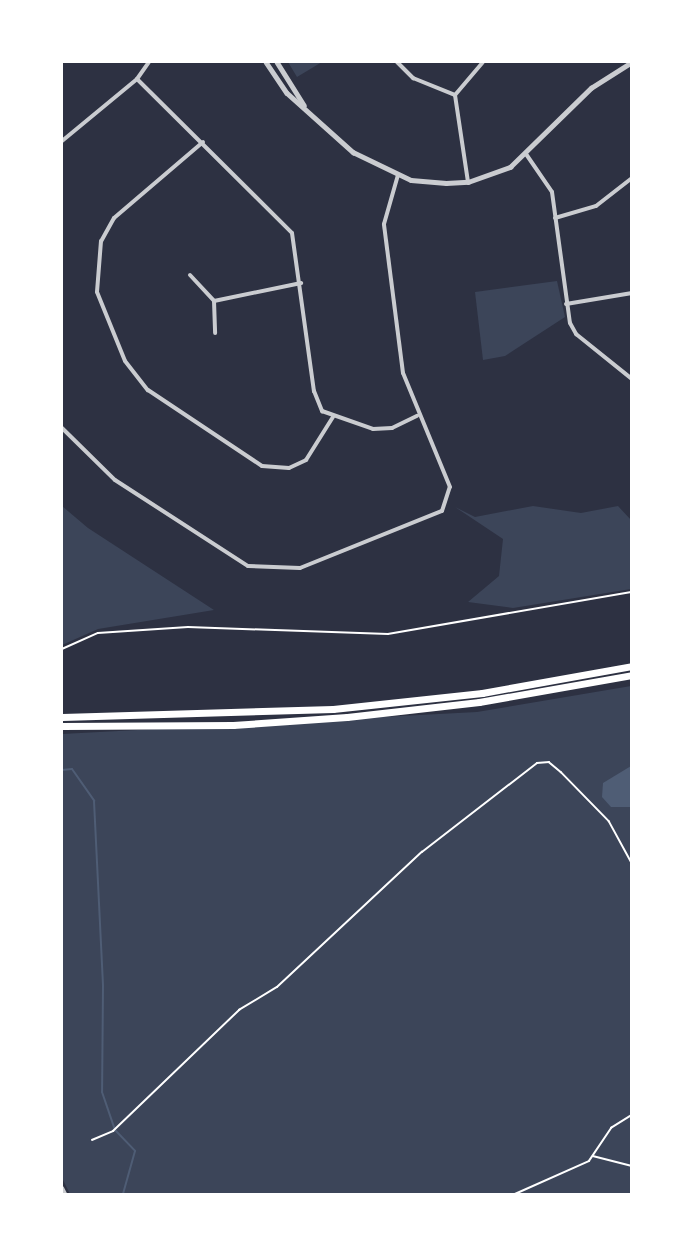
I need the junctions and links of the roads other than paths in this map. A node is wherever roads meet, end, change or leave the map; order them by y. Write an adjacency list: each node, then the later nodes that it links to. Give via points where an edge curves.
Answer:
1 (149, 62): 7 (street)
2 (266, 62): 9 (street)
3 (277, 62): 9 (street)
4 (397, 62): 8 (street, via 414,78)
5 (483, 62): 8 (street)
6 (632, 62): 12 (street, via 591,88)
7 (137, 79): 10 (street); 11 (street)
8 (455, 95): 15 (street)
9 (306, 110): 13 (street, via 353,152)
10 (62, 141)
11 (203, 142): 18 (street, via 292,233); 25 (street, via 114,218 101,241 97,292 125,361 148,390 262,466 289,468 306,460)
12 (526, 154): 15 (street, via 494,175); 16 (street, via 552,192)
13 (398, 175): 15 (street, via 427,183); 24 (street, via 384,224 403,373)
14 (632, 178): 16 (street, via 596,206)
15 (468, 182)
16 (555, 218): 21 (street)
17 (190, 275): 20 (street)
18 (301, 283): 20 (street); 25 (street, via 314,391 318,406)
19 (632, 293): 21 (street)
20 (214, 301): 22 (street)
21 (566, 304): 23 (street, via 576,334)
22 (216, 333)
23 (632, 379)
24 (417, 416): 25 (street, via 382,430); 26 (street, via 450,487 442,511 285,570 248,566 228,556 115,480)
25 (333, 417)
26 (62, 428)
27 (632, 666): 29 (highway, via 482,693 333,709 213,717)
28 (632, 675): 30 (highway, via 479,702 347,717 233,725)
29 (62, 717)
30 (62, 726)
31 (62, 1188): 32 (street)
32 (65, 1194)

